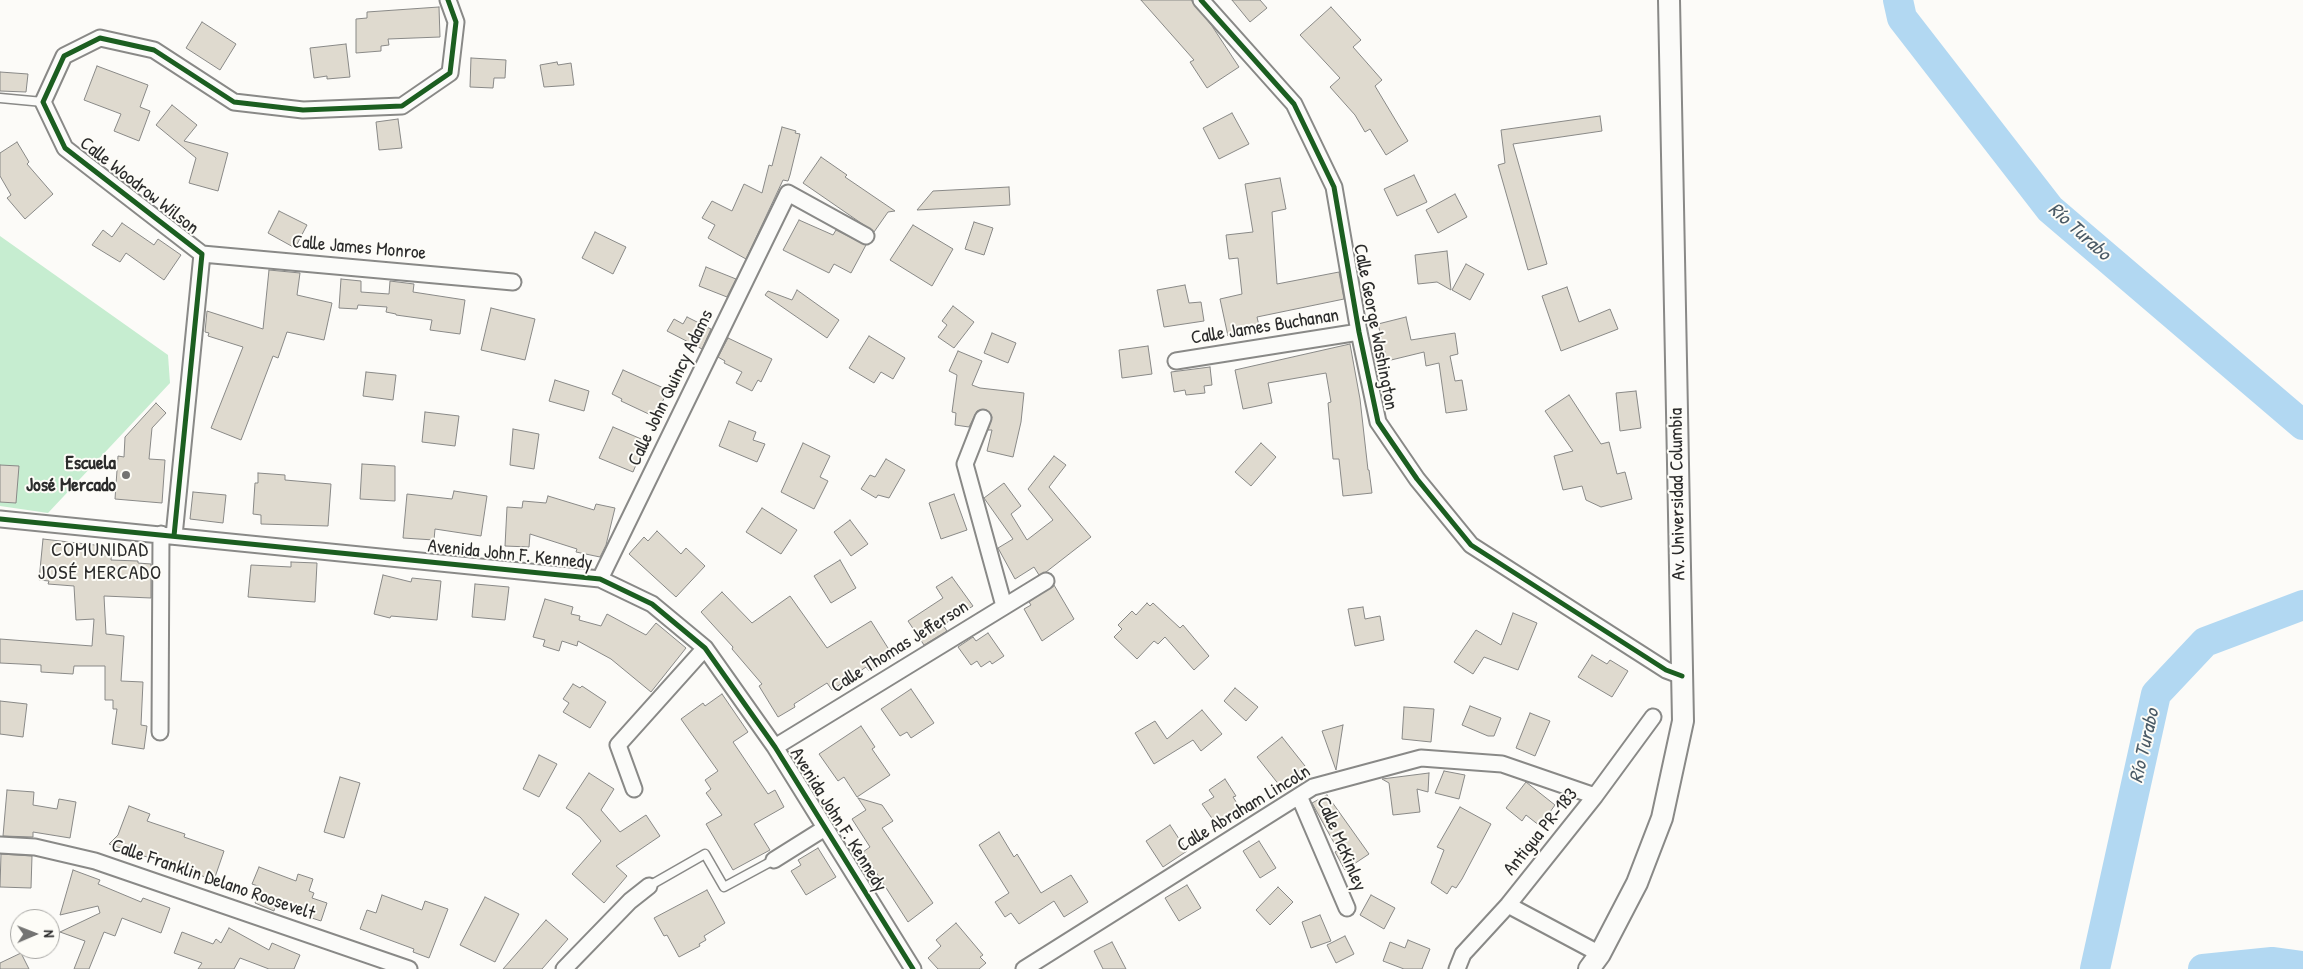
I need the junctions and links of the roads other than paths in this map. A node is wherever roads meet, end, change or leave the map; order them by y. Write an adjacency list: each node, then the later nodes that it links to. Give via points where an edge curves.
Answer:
1 (448, 0): 5 (street, via 456,22 450,73 402,106 303,110 234,102 154,50 100,38 64,56)
2 (1201, 0): 9 (street, Calle George Washington, via 1294,104 1334,187)
3 (1669, 0): 18 (main road, Av. Universidad Columbia)
4 (0, 98): 5 (lane)
5 (43, 102): 7 (street, Calle Woodrow Wilson, via 65,148)
6 (866, 236): 14 (street, Calle John Quincy Adams, via 788,193)
7 (202, 254): 8 (street, Calle James Monroe); 13 (street, Calle Woodrow Wilson)
8 (513, 282)
9 (1359, 332): 10 (street, Calle James Buchanan); 18 (street, Calle George Washington, via 1378,422 1470,545 1666,670)
10 (1176, 361)
11 (983, 418): 16 (street, via 965,464)
12 (0, 519): 13 (street, Avenida John F. Kennedy)
13 (168, 535): 14 (street, Avenida John F. Kennedy); 20 (street, Calle Woodrow Wilson)
14 (600, 579): 17 (street, Avenida John F. Kennedy, via 652,604)
15 (1046, 581): 16 (street, Calle Thomas Jefferson)
16 (1004, 606): 21 (street, Calle Thomas Jefferson)
17 (705, 648): 21 (street, Avenida John F. Kennedy); 22 (street, via 618,745)
18 (1682, 676): 31 (main road, Av. Universidad Columbia, via 1683,721 1662,818 1637,883)
19 (1653, 717): 24 (street, Antigua PR-183)
20 (160, 732)
21 (775, 747): 25 (street, Avenida John F. Kennedy)
22 (634, 789)
23 (1299, 796): 24 (street, Calle Abraham Lincoln, via 1313,787 1421,758 1502,764); 30 (street, Calle McKinley); 35 (street, Calle Abraham Lincoln)
24 (1595, 796): 29 (street, Antigua PR-183)
25 (825, 828): 27 (street); 34 (street, Avenida John F. Kennedy)
26 (0, 845): 32 (street, Calle Franklin Delano Roosevelt, via 35,847 95,861)
27 (774, 860): 28 (lane, via 724,887 705,854)
28 (649, 886): 33 (street, via 630,901)
29 (1508, 905): 31 (street); 36 (street, Antigua PR-183, via 1463,954)
30 (1347, 908)
31 (1594, 962)
32 (409, 969)
33 (564, 969)
34 (913, 969)
35 (1024, 969)
36 (1457, 969)

